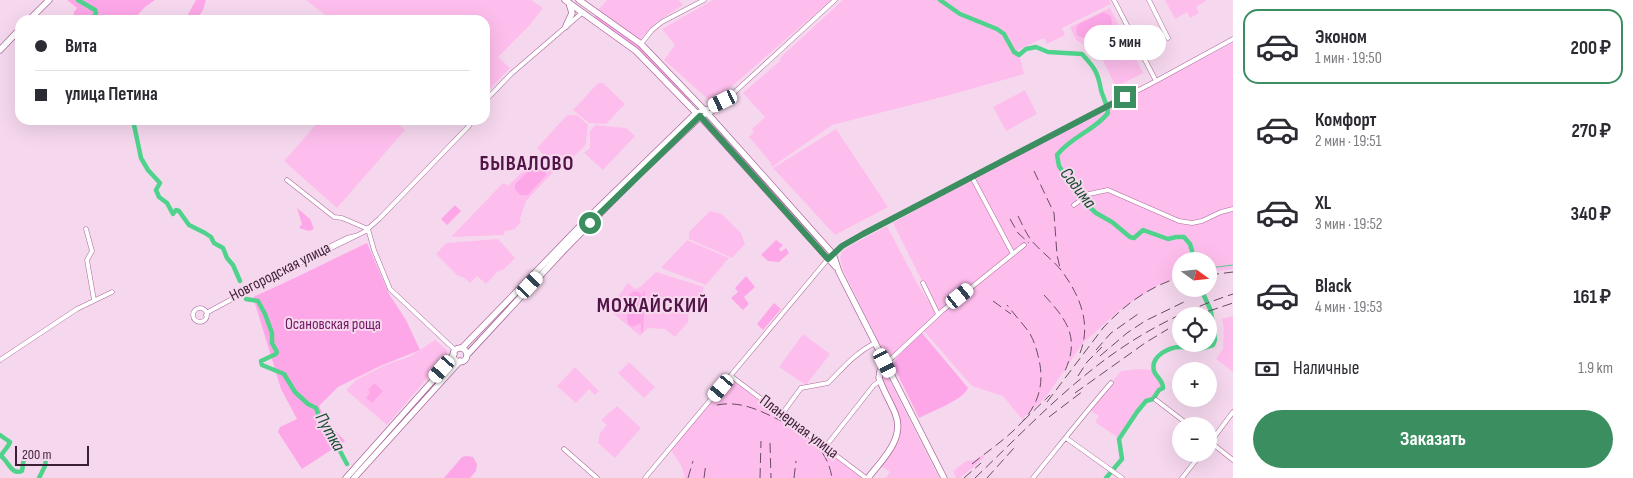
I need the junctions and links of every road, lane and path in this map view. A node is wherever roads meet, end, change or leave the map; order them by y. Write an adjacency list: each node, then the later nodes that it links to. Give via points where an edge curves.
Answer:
1 (49, 0): 10 (main road)
2 (704, 0): 16 (street, via 662,22)
3 (835, 0): 22 (street, via 723,101)
4 (1114, 0): 18 (street)
5 (1149, 0): 14 (street)
6 (573, 2): 7 (main road); 8 (main road); 12 (main road)
7 (588, 6): 8 (main road); 9 (main road)
8 (582, 12): 11 (main road); 12 (street)
9 (598, 13): 11 (main road, via 592,15); 16 (main road)
10 (34, 15)
11 (594, 20): 21 (main road, via 636,51)
12 (566, 26): 19 (street)
13 (15, 34): 17 (main road)
14 (1168, 38)
15 (1233, 38): 18 (street)
16 (641, 44): 20 (main road)
17 (0, 50)
18 (1156, 81): 28 (street)
19 (490, 96)
20 (694, 100): 21 (main road, via 693,105); 22 (main road)
21 (689, 105): 23 (main road)
22 (706, 112): 23 (street); 24 (main road)
23 (698, 114): 26 (main road); 27 (main road)
24 (716, 123): 26 (main road); 32 (main road)
25 (469, 125): 34 (street, Новгородская улица)
26 (711, 128): 32 (main road)
27 (649, 161): 46 (main road); 48 (main road)
28 (972, 177): 36 (street, via 863,234); 37 (street)
29 (286, 180): 34 (street, via 334,217)
30 (1074, 205): 31 (street, via 1095,192 1108,190 1188,223)
31 (1233, 209)
32 (795, 216): 36 (main road); 38 (main road)
33 (86, 229): 42 (street, via 92,251 87,260)
34 (368, 229): 43 (street, Новгородская улица, via 283,269); 47 (street, via 390,289)
35 (1024, 245): 37 (street)
36 (833, 254): 38 (main road); 39 (main road)
37 (1013, 254): 44 (street)
38 (828, 259): 39 (main road); 52 (street)
39 (836, 266): 45 (main road)
40 (923, 283): 44 (street)
41 (112, 292): 42 (street)
42 (94, 300): 49 (street)
43 (205, 312)
44 (938, 314): 51 (street)
45 (875, 343): 51 (main road); 57 (street, via 854,356 828,383 801,388)
46 (462, 348): 47 (main road); 48 (main road)
47 (454, 352): 50 (main road, via 455,359); 66 (main road)
48 (467, 355): 50 (main road)
49 (0, 360)
50 (460, 361): 67 (main road)
51 (885, 363): 53 (main road, via 880,371); 71 (main road)
52 (730, 376): 57 (street, Планерная улица); 69 (street)
53 (880, 381): 61 (street); 70 (main road, via 897,418 898,431 893,444)
54 (1111, 383): 60 (street)
55 (1156, 400): 58 (street)
56 (1233, 412): 59 (street)
57 (782, 414): 61 (street, Планерная улица)
58 (1178, 417)
59 (1217, 432)
60 (1066, 438): 72 (street); 73 (street)
61 (826, 446): 70 (street, Планерная улица)
62 (1217, 448): 64 (street)
63 (564, 449): 68 (street)
64 (1233, 460)
65 (1195, 462): 74 (street)
66 (346, 478)
67 (354, 478)
68 (597, 478)
69 (646, 478)
70 (867, 478)
71 (944, 478)
72 (1033, 478)
73 (1122, 478)
74 (1182, 478)

